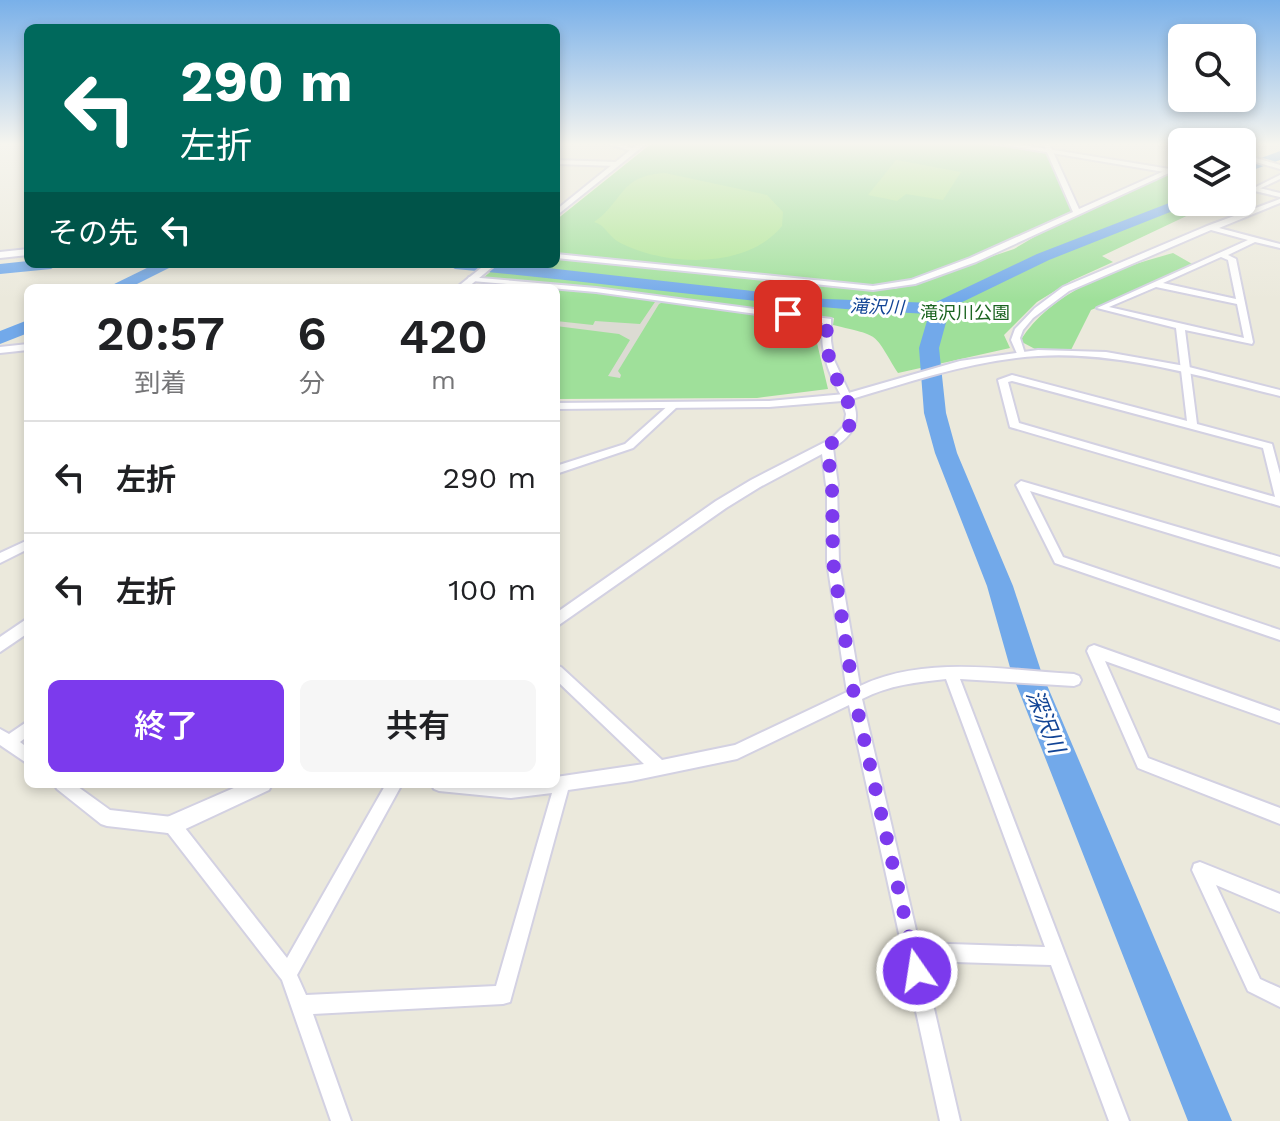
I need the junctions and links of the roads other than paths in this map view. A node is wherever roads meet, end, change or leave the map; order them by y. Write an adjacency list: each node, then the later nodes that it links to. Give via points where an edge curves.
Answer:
1 (579, 195): 5 (street)
2 (1069, 195): 6 (street)
3 (1116, 195): 6 (street)
4 (1280, 201): 7 (street)
5 (560, 211)
6 (1076, 211): 13 (street, via 973,260 912,282 873,288)
7 (1214, 228): 8 (street); 24 (street, via 1066,289 1018,332)
8 (1252, 241): 9 (street); 12 (street)
9 (1280, 246)
10 (24, 252): 11 (street)
11 (0, 255)
12 (1222, 255): 18 (street); 20 (street, via 1232,259)
13 (560, 256)
14 (487, 268): 15 (street)
15 (474, 278): 16 (street); 17 (street)
16 (466, 284)
17 (533, 284)
18 (1155, 284): 20 (street); 21 (street, via 1101,308)
19 (560, 287): 27 (street, via 828,321 830,363)
20 (1241, 302): 21 (street, via 1249,342)
21 (1180, 326): 25 (street)
22 (24, 347): 23 (street)
23 (0, 350)
24 (1021, 354): 25 (street, via 1106,355); 27 (street, via 960,364)
25 (1185, 369): 26 (street); 30 (street)
26 (1280, 393)
27 (846, 397): 28 (street); 31 (street, via 853,421)
28 (674, 405): 29 (street); 32 (street, via 629,446)
29 (560, 406)
30 (1192, 425): 34 (street, via 1268,446); 34 (street, via 1012,378 1003,380 1014,425)
31 (827, 447): 33 (street); 38 (street, via 731,496)
32 (560, 469)
33 (832, 485): 45 (street, via 833,562)
34 (1280, 499)
35 (24, 546): 36 (street)
36 (0, 558)
37 (1280, 562): 40 (street, via 1021,485 1059,560)
38 (560, 618)
39 (24, 627): 41 (street)
40 (1280, 635)
41 (0, 646)
42 (951, 673): 44 (street); 45 (street, via 889,682); 61 (street)
43 (560, 675): 50 (street)
44 (1074, 680)
45 (854, 695): 50 (street, via 737,752); 60 (street)
46 (1280, 717): 57 (street, via 1094,651 1143,763)
47 (24, 730): 48 (street)
48 (4, 739): 49 (street)
49 (24, 754)
50 (659, 768): 51 (street)
51 (562, 784): 64 (street, via 503,995)
52 (67, 788): 58 (street, via 107,818)
53 (254, 788): 58 (street)
54 (392, 788): 62 (street)
55 (480, 788): 56 (street)
56 (533, 788)
57 (1280, 816)
58 (172, 825): 62 (street)
59 (1280, 903): 63 (street, via 1200,870 1254,985)
60 (913, 952): 61 (street); 66 (street)
61 (1056, 956): 67 (street)
62 (288, 974): 64 (street)
63 (1280, 998)
64 (301, 1005): 65 (street)
65 (341, 1121)
66 (950, 1121)
67 (1119, 1121)

